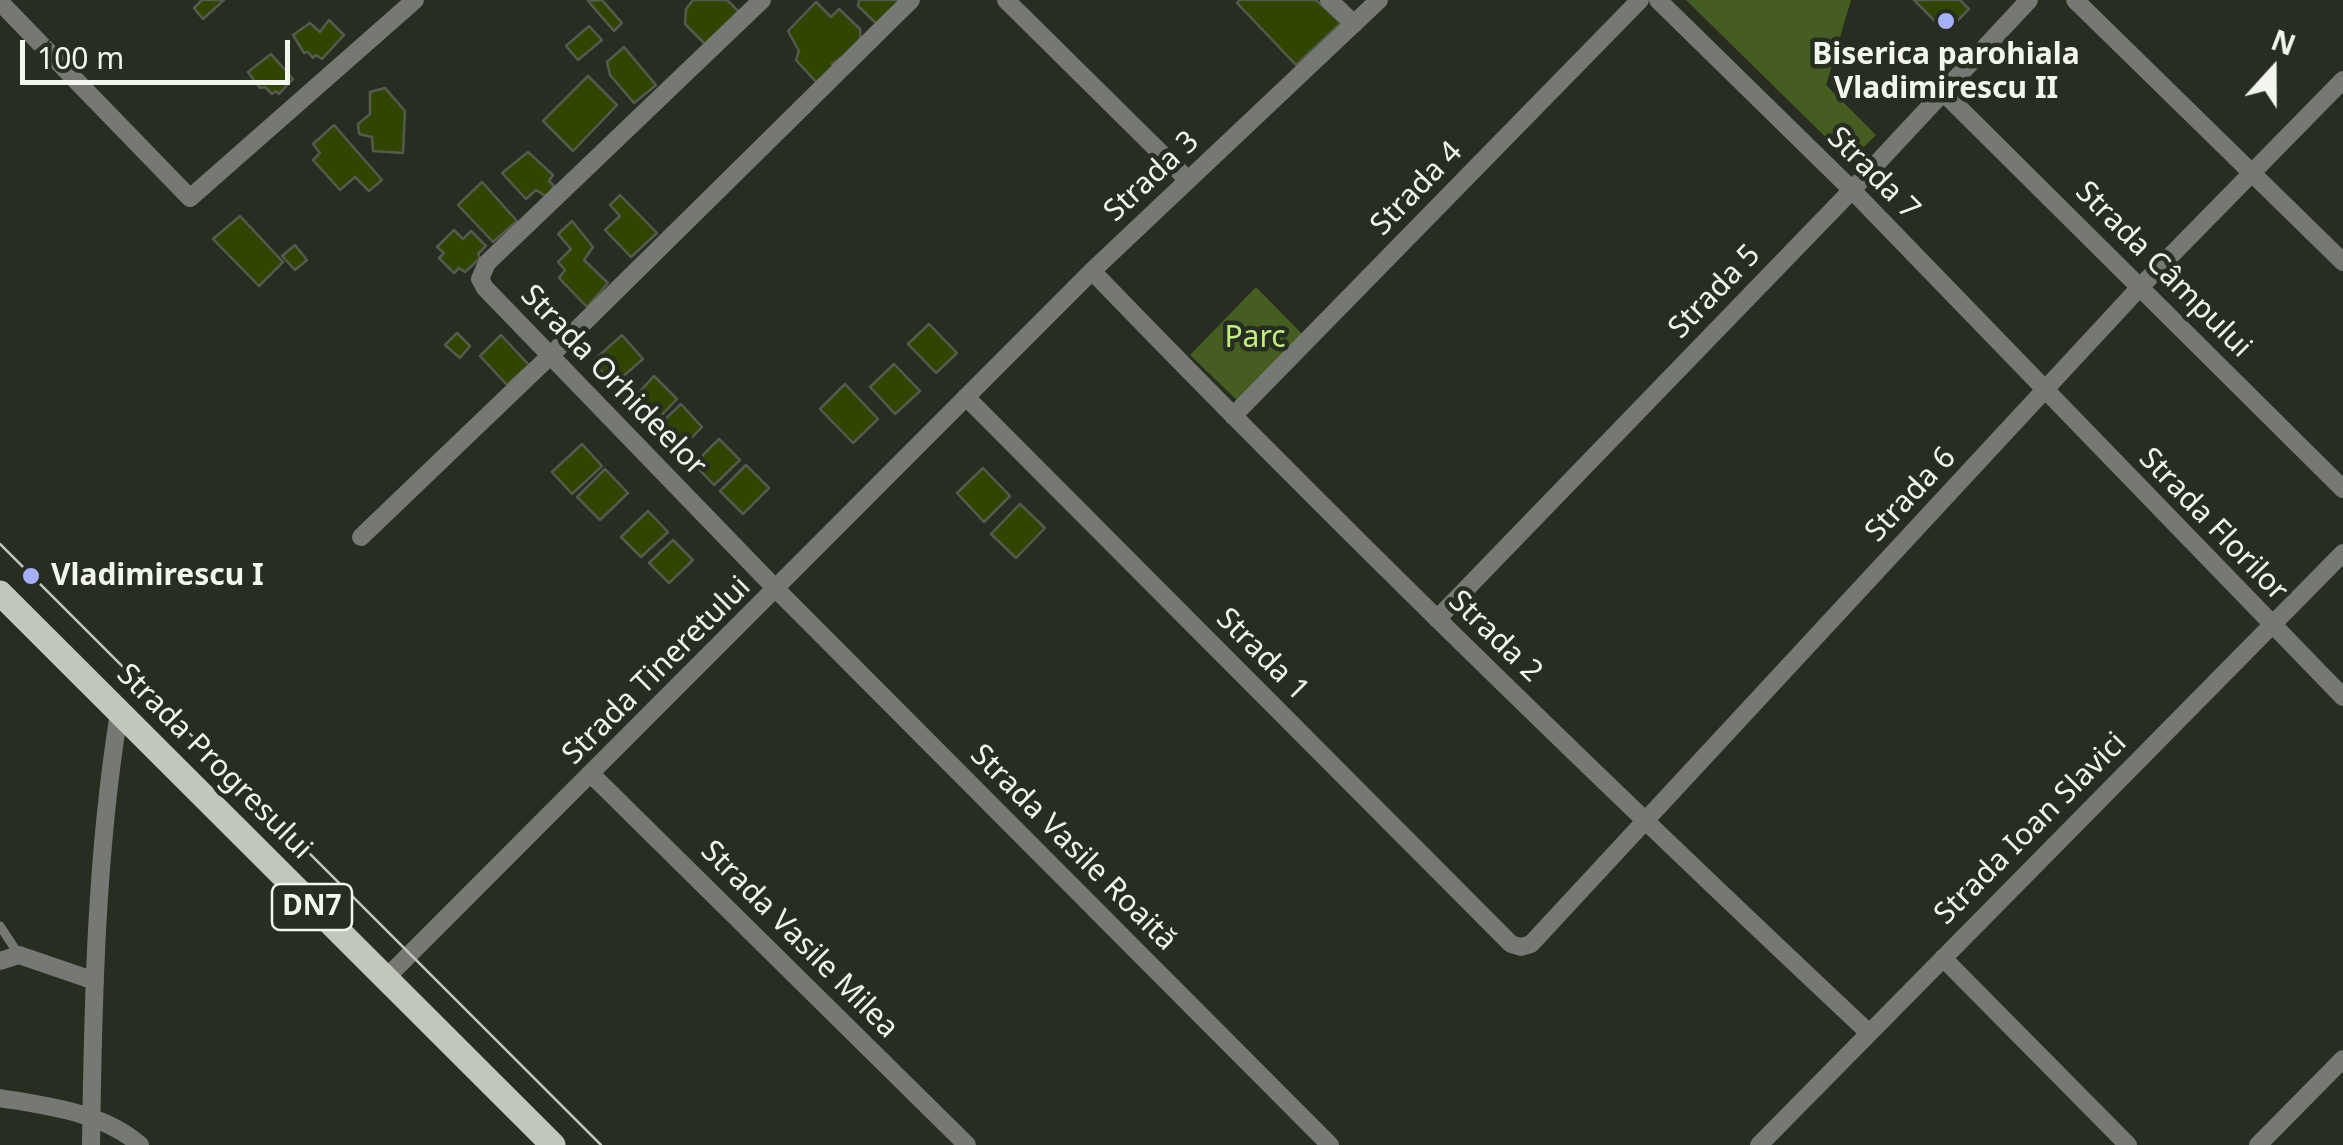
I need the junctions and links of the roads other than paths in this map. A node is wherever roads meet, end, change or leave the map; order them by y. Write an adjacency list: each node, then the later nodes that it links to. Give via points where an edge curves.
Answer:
1 (415, 0): 11 (street, via 190,198)
2 (762, 0): 21 (street, Strada Orhideelor, via 487,263 480,279 485,288)
3 (911, 0): 21 (street)
4 (1006, 0): 16 (street)
5 (1330, 0): 12 (street)
6 (1379, 0): 12 (street, Strada 3)
7 (1640, 0): 24 (street, Strada 4)
8 (1658, 0): 17 (street, Strada 7)
9 (2029, 0): 14 (street, Strada 5)
10 (2075, 0): 15 (street)
11 (0, 2)
12 (1354, 24): 16 (street, Strada 3)
13 (2343, 80): 15 (street, Strada 6)
14 (1943, 92): 17 (street, Strada 5); 20 (street, Strada Câmpului)
15 (2253, 172): 18 (street); 20 (street, Strada 6)
16 (1188, 180): 19 (street, Strada 3)
17 (1852, 190): 22 (street, Strada 7); 30 (street, Strada 5)
18 (2343, 262)
19 (1092, 271): 23 (street, Strada 3); 24 (street, Strada 2)
20 (2142, 286): 22 (street, Strada 6); 25 (street, Strada Câmpului)
21 (551, 355): 26 (street); 28 (street, Strada Orhideelor)
22 (2044, 390): 31 (street, Strada Florilor); 35 (street, Strada 6)
23 (966, 397): 28 (street, Strada Tineretului); 37 (street, Strada 1)
24 (1233, 416): 30 (street, Strada 2)
25 (2343, 488)
26 (361, 536)
27 (2343, 553): 31 (street, Strada Ioan Slavici)
28 (777, 590): 34 (street, Strada Tineretului); 52 (street, Strada Vasile Roaită)
29 (0, 592): 33 (main road, Strada Progresului / DN7)
30 (1437, 618): 35 (street, Strada 2)
31 (2272, 624): 32 (street, Strada Florilor); 39 (street, Strada Ioan Slavici)
32 (2343, 698)
33 (119, 713): 41 (main road, Strada Progresului / DN7); 42 (street)
34 (592, 774): 41 (street, Strada Tineretului); 51 (street, Strada Vasile Milea)
35 (1645, 822): 37 (street, Strada 6); 43 (street, Strada 2)
36 (0, 926): 38 (lane)
37 (1521, 947)
38 (20, 955): 40 (street); 42 (street)
39 (1943, 958): 43 (street, Strada Ioan Slavici); 53 (street)
40 (0, 961)
41 (384, 980): 50 (main road, Strada Progresului / DN7)
42 (95, 981): 46 (street)
43 (1868, 1032): 47 (street, Strada Ioan Slavici)
44 (2343, 1059): 54 (street)
45 (0, 1098): 46 (street)
46 (92, 1117): 48 (street); 49 (street)
47 (1767, 1142)
48 (91, 1145)
49 (140, 1145)
50 (553, 1145)
51 (967, 1145)
52 (1330, 1145)
53 (2128, 1145)
54 (2258, 1145)

